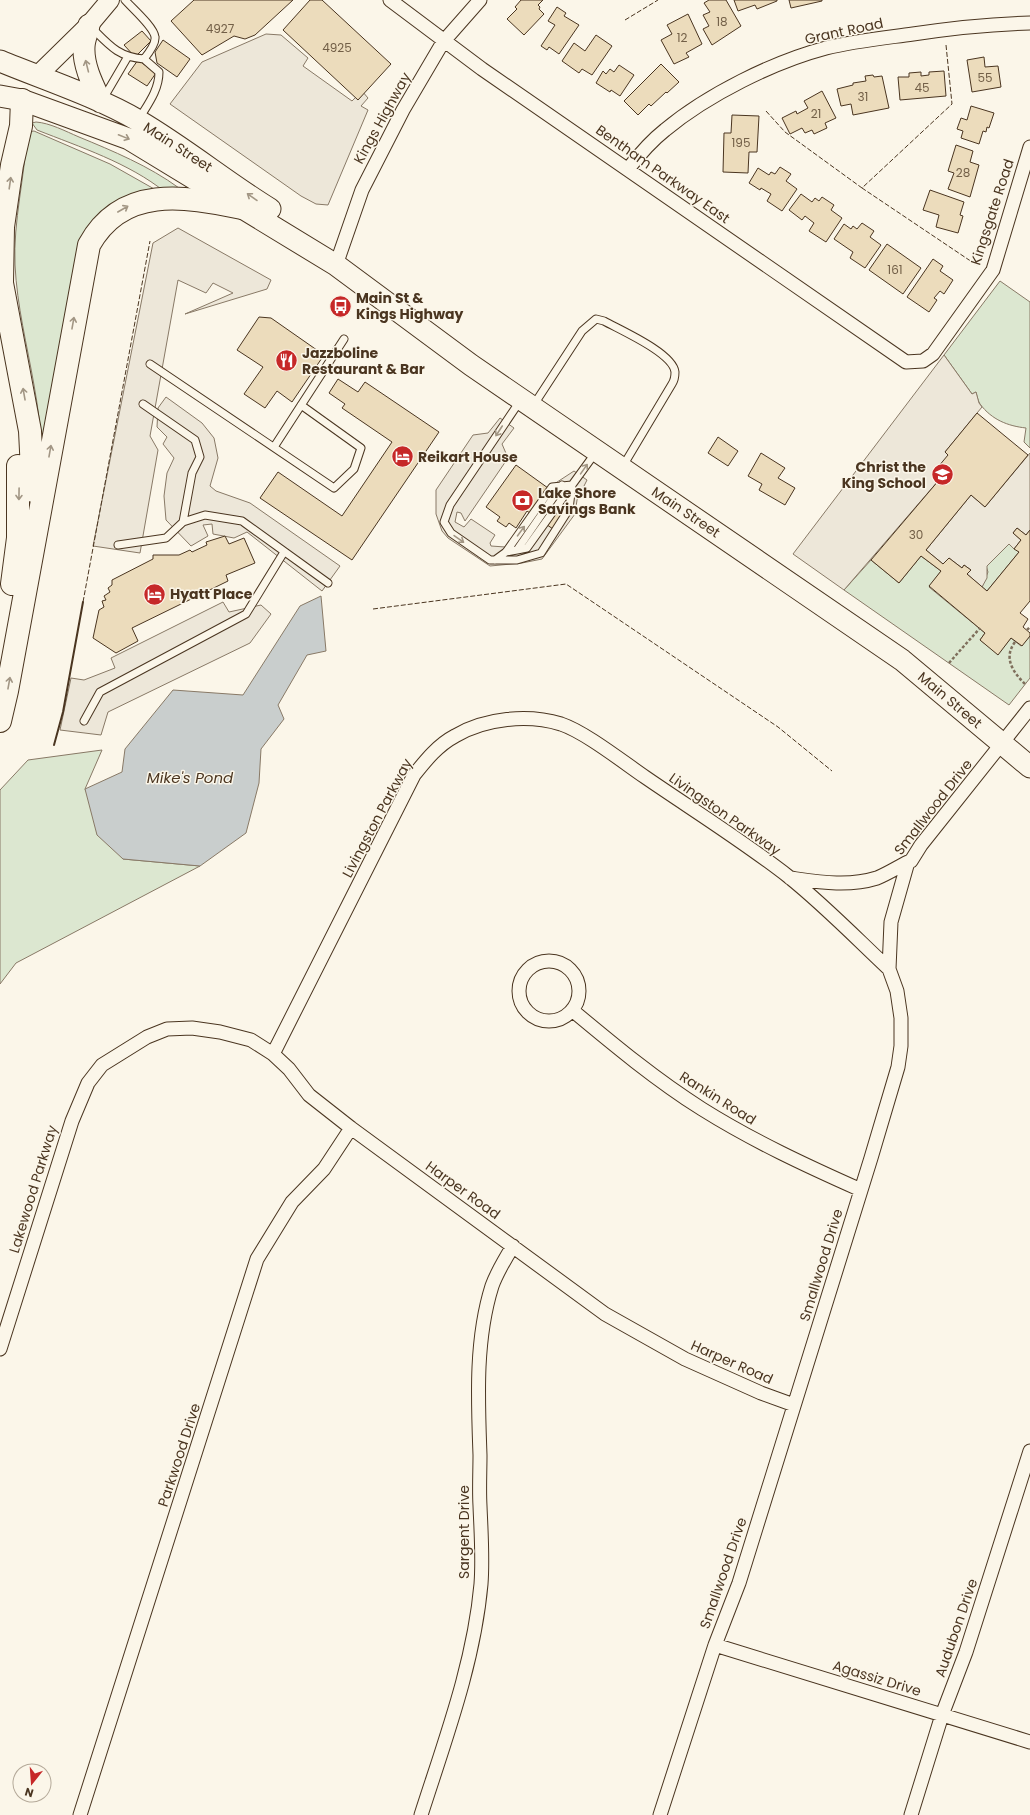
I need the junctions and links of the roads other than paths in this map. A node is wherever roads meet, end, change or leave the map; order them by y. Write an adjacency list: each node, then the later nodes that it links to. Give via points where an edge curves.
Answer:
1 (110, 0): 6 (street)
2 (125, 0): 9 (lane, via 152,29 155,37)
3 (390, 0): 7 (street, Bentham Parkway East)
4 (480, 0): 7 (street, Kings Highway)
5 (1030, 23): 19 (street, Grant Road, via 959,27 865,40 826,48 796,58 734,85 680,118 664,130)
6 (89, 25): 8 (lane); 11 (street); 15 (main road, one-way to 6, via 90,78 86,60 84,47)
7 (443, 42): 19 (street, Bentham Parkway East); 21 (street, Kings Highway, via 372,168)
8 (127, 58): 9 (lane); 15 (lane)
9 (144, 60): 16 (lane, via 160,72 156,91)
10 (0, 61): 11 (main road, Main Street)
11 (36, 76): 12 (main road, via 24,84); 14 (main road); 15 (main road, Main Street)
12 (0, 83)
13 (0, 96): 14 (main road, Main Street)
14 (22, 100): 16 (main road, via 38,96 114,120); 18 (highway, via 9,122); 20 (main road, Main Street, one-way to 20, via 129,139); 39 (highway, one-way to 14, via 33,500 30,431 2,283 3,227 12,165 21,126)
15 (101, 102): 16 (main road, Main Street)
16 (138, 121): 21 (main road, Main Street, one-way to 16, via 295,225 172,141)
17 (1030, 147): 24 (street, Kingsgate Road, via 993,270 933,354)
18 (0, 159)
19 (628, 169): 24 (street, Bentham Parkway East, via 906,362)
20 (242, 208): 21 (main road, Main Street); 39 (highway, one-way to 20, via 86,253 95,233 120,210 137,202 159,199 208,201)
21 (336, 265): 26 (main road, Main Street)
22 (344, 340): 28 (lane)
23 (0, 345): 42 (highway, one-way to 42, via 18,453 19,490 18,538)
24 (923, 360)
25 (150, 364): 29 (lane)
26 (527, 403): 30 (main road, Main Street); 31 (lane, via 582,331 596,319 659,352 670,362 675,371 675,378); 40 (lane, one-way to 40, via 450,505 444,522 451,533 490,560)
27 (143, 404): 34 (lane, via 195,440 200,456 192,474)
28 (301, 405): 29 (lane); 29 (lane, via 361,448 354,469 334,488)
29 (274, 447)
30 (596, 450): 31 (main road, Main Street); 32 (lane, one-way to 30)
31 (622, 468): 46 (main road, Main Street, via 902,660)
32 (572, 485): 33 (lane); 36 (lane, via 527,548); 40 (lane, via 569,509 541,553 517,560)
33 (562, 486): 36 (lane); 38 (lane, one-way to 33, via 552,488)
34 (183, 522): 35 (lane, via 166,538); 37 (lane, via 205,515 242,520)
35 (118, 545)
36 (517, 550): 38 (lane)
37 (284, 552): 41 (lane); 45 (lane, via 246,614 100,692)
38 (506, 552): 40 (lane)
39 (31, 558): 44 (highway, one-way to 39)
40 (495, 560)
41 (328, 583)
42 (0, 652)
43 (1030, 708): 46 (street, Smallwood Drive)
44 (0, 721)
45 (84, 721)
46 (1002, 744): 47 (main road, Main Street); 48 (street, Smallwood Drive)
47 (1030, 767)
48 (908, 862): 49 (street, Livingston Parkway, via 877,878 850,882 827,884); 50 (street, Smallwood Drive, via 891,922)
49 (789, 878): 50 (street, Livingston Parkway); 53 (street, Livingston Parkway, via 591,741 562,725 531,720 510,720 470,729 439,747 414,775)
50 (889, 969): 55 (street, Smallwood Drive, via 897,991 901,1018 901,1046 898,1067)
51 (572, 1010): 51 (street, via 564,1017 554,1020 534,1017 520,1001 519,986 525,972 533,965 546,961 560,963 568,968 574,975 578,988 577,1002); 55 (street, Rankin Road, via 632,1060 702,1109 800,1163)
52 (121, 1052): 53 (street, Harper Road, via 167,1028 192,1028 251,1040); 57 (street, Lakewood Parkway, via 102,1065 88,1083 72,1120)
53 (273, 1054): 54 (street, Harper Road, via 289,1069 309,1095)
54 (351, 1128): 56 (street, Harper Road); 63 (street, Parkwood Drive, via 324,1169 292,1202 257,1259)
55 (861, 1190): 58 (street, Smallwood Drive)
56 (513, 1246): 58 (street, Harper Road, via 605,1314 685,1359); 64 (street, Sargent Drive, via 492,1287 480,1356 478,1412 483,1548 476,1619 450,1725)
57 (0, 1349)
58 (794, 1405): 60 (street, Smallwood Drive, via 738,1584)
59 (1030, 1451): 61 (street, Audubon Drive, via 966,1652)
60 (714, 1645): 61 (street, Agassiz Drive); 65 (street, Smallwood Drive)
61 (942, 1715): 62 (street, Agassiz Drive); 66 (street, Audubon Drive)
62 (1030, 1742)
63 (80, 1815)
64 (421, 1815)
65 (660, 1815)
66 (911, 1815)

